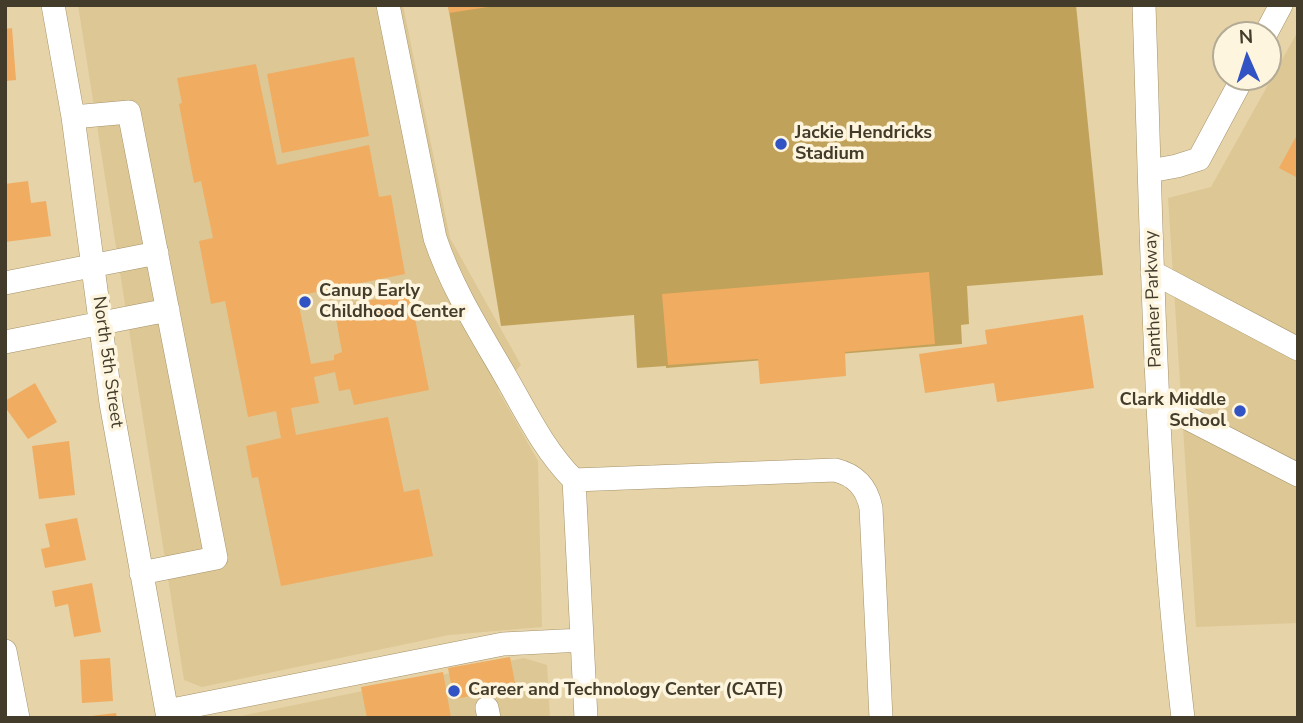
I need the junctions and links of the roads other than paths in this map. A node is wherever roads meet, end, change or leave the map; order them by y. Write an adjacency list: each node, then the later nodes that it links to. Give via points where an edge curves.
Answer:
1 (52, 5): 7 (street, North 5th Street)
2 (388, 5): 19 (street, via 443,263 548,450)
3 (1144, 5): 8 (street, Panther Parkway)
4 (1281, 5): 5 (street)
5 (1272, 21)
6 (1235, 91): 8 (street, via 1199,159)
7 (73, 117): 9 (street, via 129,112); 10 (street, North 5th Street)
8 (1150, 171): 11 (street, Panther Parkway)
9 (157, 253): 10 (street); 13 (street)
10 (93, 265): 12 (street); 14 (street, North 5th Street)
11 (1152, 272): 16 (street); 17 (street, Panther Parkway)
12 (5, 284)
13 (168, 310): 14 (street); 20 (street, via 216,558)
14 (101, 322): 15 (street); 20 (street, North 5th Street)
15 (5, 342)
16 (1298, 349)
17 (1158, 404): 18 (street); 27 (street, Panther Parkway)
18 (1298, 475)
19 (574, 480): 21 (street); 26 (street, via 835,470 853,476 868,495 871,508)
20 (141, 573): 23 (street, North 5th Street)
21 (582, 640): 23 (street, via 503,643); 25 (street)
22 (5, 652): 24 (street)
23 (168, 714)
24 (18, 718)
25 (586, 718)
26 (881, 718)
27 (1183, 718)

